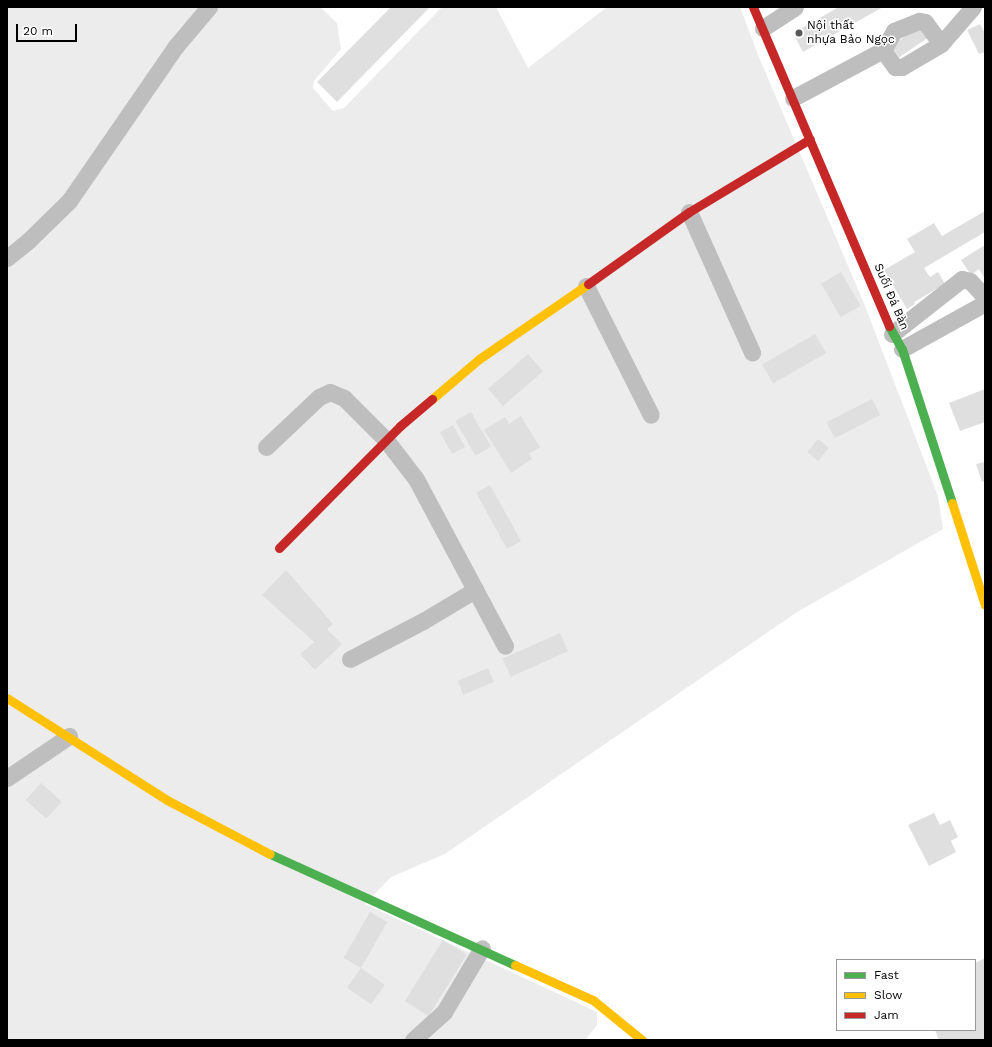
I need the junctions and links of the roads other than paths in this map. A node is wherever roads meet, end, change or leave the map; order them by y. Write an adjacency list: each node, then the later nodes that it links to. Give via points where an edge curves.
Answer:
1 (210, 7): 11 (street, via 176,46 69,201)
2 (753, 7): 5 (street, Suối Đá Bàn)
3 (795, 7): 5 (street)
4 (973, 7): 6 (street)
5 (763, 28): 8 (street, Suối Đá Bàn)
6 (941, 44): 7 (street, via 902,67 895,67); 7 (street, via 925,22 919,21 894,31)
7 (883, 50): 8 (street)
8 (793, 98): 9 (street, Suối Đá Bàn)
9 (810, 139): 10 (street); 15 (street, Suối Đá Bàn)
10 (688, 212): 12 (street); 17 (street)
11 (7, 258)
12 (586, 286): 18 (street); 19 (street, via 479,359)
13 (985, 297): 15 (street, via 970,281 962,279)
14 (985, 303): 16 (street)
15 (892, 334): 16 (street, Suối Đá Bàn)
16 (902, 349): 22 (street, Suối Đá Bàn)
17 (752, 352)
18 (650, 415)
19 (386, 440): 20 (street, via 344,398 330,392 319,397); 21 (street); 23 (street, via 416,479)
20 (266, 447)
21 (279, 548)
22 (982, 586): 24 (street, Suối Đá Bàn)
23 (475, 590): 25 (street); 26 (street, via 423,621)
24 (985, 605)
25 (505, 646)
26 (350, 659)
27 (7, 698): 28 (street)
28 (69, 736): 29 (street); 30 (street, via 166,800 267,852)
29 (7, 778)
30 (482, 948): 31 (street, via 444,1012); 32 (street, via 593,1000)
31 (413, 1040)
32 (642, 1040)

